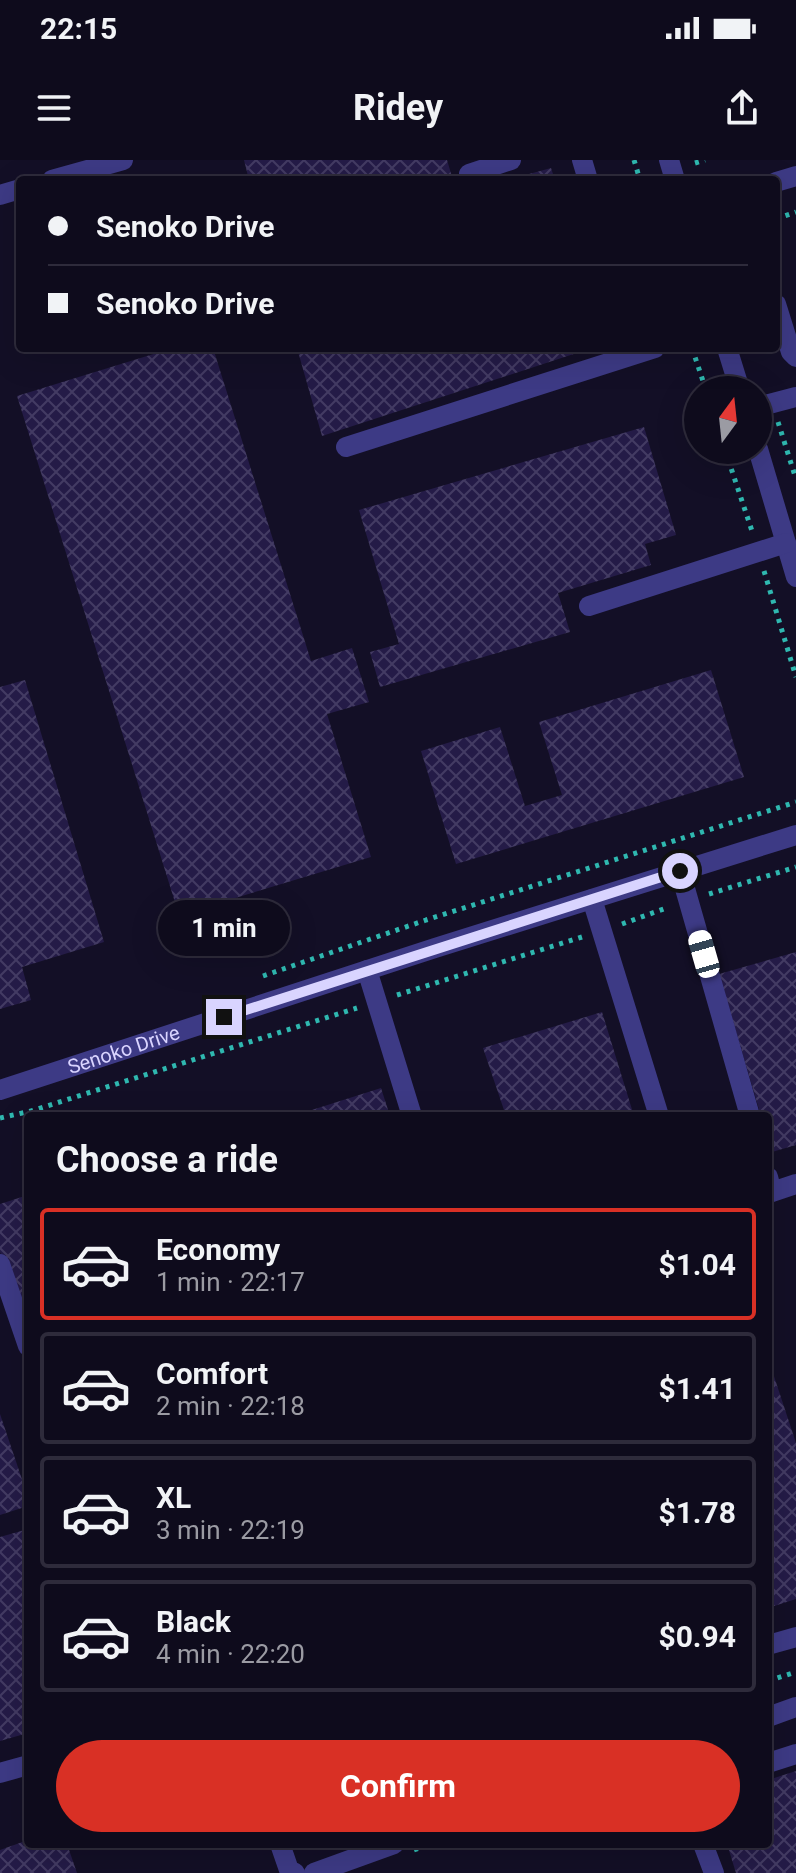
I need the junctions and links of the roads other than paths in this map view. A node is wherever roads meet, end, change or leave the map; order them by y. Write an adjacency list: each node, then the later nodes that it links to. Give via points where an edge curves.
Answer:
1 (123, 160): 4 (street)
2 (511, 160): 3 (street)
3 (469, 174)
4 (66, 176)
5 (780, 317): 8 (street)
6 (638, 352): 12 (street)
7 (728, 352): 9 (street)
8 (796, 357)
9 (736, 376)
10 (796, 397): 11 (street)
11 (772, 403)
12 (346, 447)
13 (762, 464): 14 (street)
14 (786, 543): 15 (street); 16 (street)
15 (796, 577)
16 (589, 606)
17 (796, 835): 18 (street, Senoko Drive)
18 (680, 871): 19 (street, Senoko Drive); 24 (street)
19 (592, 899): 20 (street, Senoko Drive); 23 (street)
20 (367, 970): 21 (street, Senoko Drive); 22 (street)
21 (0, 1090)
22 (411, 1112)
23 (658, 1112)
24 (749, 1112)
25 (796, 1184): 26 (street)
26 (772, 1192)
27 (0, 1264): 28 (street)
28 (24, 1334)
29 (796, 1637): 30 (street)
30 (772, 1644)
31 (796, 1707): 32 (street)
32 (772, 1716)
33 (796, 1754): 34 (street)
34 (772, 1762)
35 (24, 1766): 36 (street)
36 (0, 1773)
37 (281, 1848): 41 (street)
38 (381, 1848): 40 (street)
39 (705, 1848): 43 (street)
40 (345, 1859): 42 (street)
41 (295, 1873)
42 (314, 1873)
43 (714, 1873)

